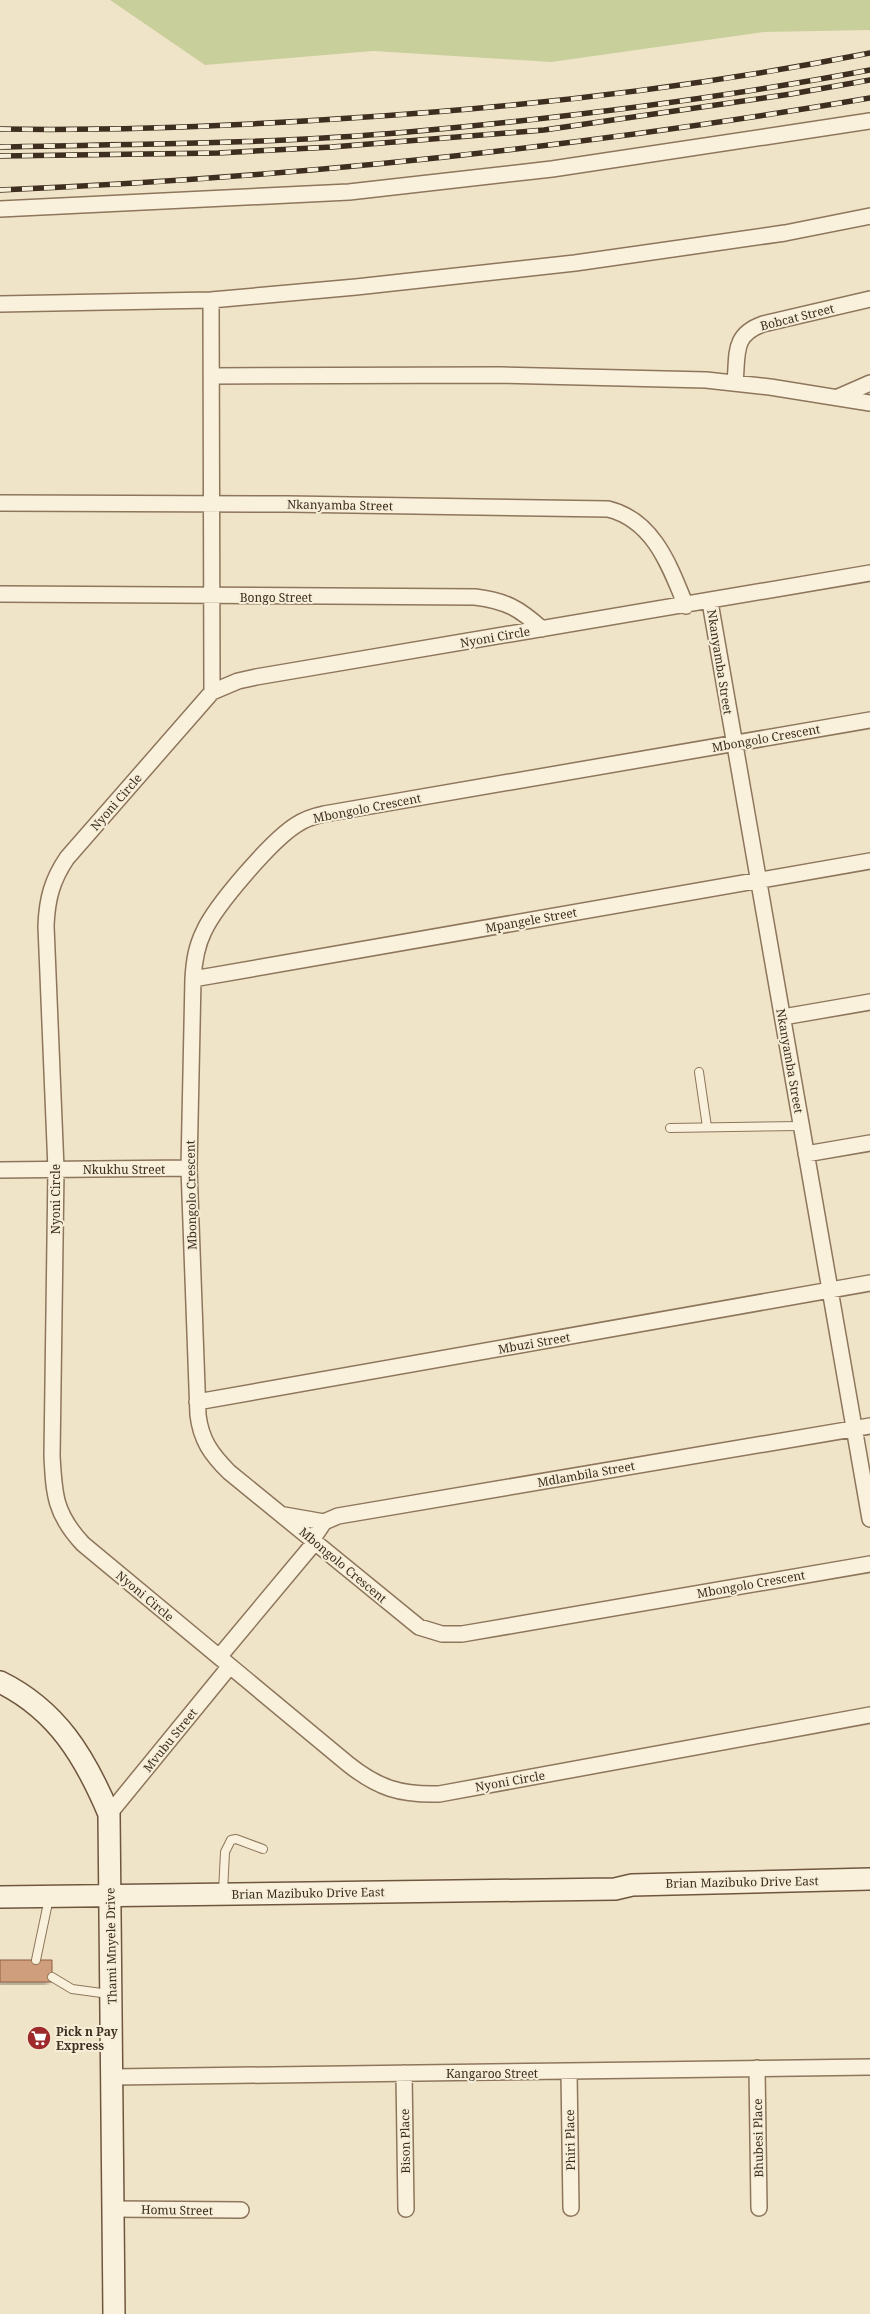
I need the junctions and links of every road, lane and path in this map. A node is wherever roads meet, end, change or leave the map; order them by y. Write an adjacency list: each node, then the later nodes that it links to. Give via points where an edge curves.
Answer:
1 (870, 121): 2 (street, via 552,169 349,192)
2 (0, 209)
3 (870, 216): 4 (street, via 785,233 575,264)
4 (211, 300): 6 (street); 7 (street)
5 (870, 300): 8 (street, Bobcat Street, via 752,328 744,333 740,342)
6 (0, 304)
7 (213, 376): 8 (street, via 573,376); 13 (street)
8 (735, 382): 10 (street)
9 (870, 383): 10 (street)
10 (838, 397): 11 (street)
11 (870, 403)
12 (0, 503): 13 (street, Nkanyamba Street)
13 (213, 505): 16 (street); 18 (street, Nkanyamba Street, via 608,509 635,520 648,532)
14 (870, 573): 17 (street, Nyoni Circle)
15 (0, 594): 16 (street, Bongo Street)
16 (212, 596): 19 (street, Bongo Street, via 475,597 510,604); 20 (street)
17 (710, 602): 18 (street, Nyoni Circle); 22 (street, Nkanyamba Street)
18 (686, 606): 19 (street, Nyoni Circle)
19 (542, 630): 20 (street, Nyoni Circle, via 256,677)
20 (212, 692): 36 (street, Nyoni Circle, via 67,858 51,885 46,926)
21 (870, 720): 22 (street, Mbongolo Crescent)
22 (734, 744): 24 (street, Nkanyamba Street); 25 (street, Mbongolo Crescent, via 334,812 303,821 284,835 252,868 211,918 196,953)
23 (870, 861): 24 (street, Mpangele Street)
24 (758, 880): 25 (street, Mpangele Street); 27 (street, Nkanyamba Street)
25 (193, 979): 34 (street, Mbongolo Crescent)
26 (870, 1002): 27 (street)
27 (783, 1017): 29 (street, Nkanyamba Street)
28 (699, 1072): 30 (lane)
29 (801, 1126): 30 (lane); 33 (street, Nkanyamba Street)
30 (707, 1127): 31 (lane)
31 (670, 1128)
32 (870, 1143): 33 (street)
33 (806, 1154): 38 (street, Nkanyamba Street)
34 (189, 1168): 36 (street, Nkukhu Street); 39 (street, Mbongolo Crescent)
35 (0, 1170): 36 (street, Nkukhu Street)
36 (56, 1170): 47 (street, Nyoni Circle, via 52,1456 57,1506 69,1529 82,1544)
37 (870, 1283): 38 (street, Mbuzi Street)
38 (830, 1290): 39 (street, Mbuzi Street); 41 (street, Nkanyamba Street)
39 (198, 1402): 42 (street, Mbongolo Crescent, via 200,1428 209,1450 229,1472)
40 (870, 1426): 41 (street, Mdlambila Street)
41 (854, 1429): 43 (street, Nkanyamba Street); 44 (street, Mdlambila Street, via 347,1514)
42 (284, 1516): 44 (street); 45 (street, Mbongolo Crescent)
43 (870, 1519)
44 (324, 1522): 45 (street)
45 (314, 1541): 46 (street, Mbongolo Crescent, via 409,1619 430,1632 442,1634 462,1634); 47 (street, Mvubu Street)
46 (870, 1564)
47 (224, 1661): 49 (street, Nyoni Circle, via 364,1777 385,1788 411,1793 439,1794); 50 (street, Mvubu Street)
48 (0, 1682): 50 (street, Thami Mnyele Drive, via 43,1710 65,1734 84,1761)
49 (870, 1715)
50 (109, 1814): 56 (street, Thami Mnyele Drive)
51 (263, 1849): 54 (lane, via 236,1839 230,1840 225,1852)
52 (870, 1879): 53 (street, Brian Mazibuko Drive East, via 632,1885)
53 (615, 1889): 54 (street, Brian Mazibuko Drive East); 55 (street, Brian Mazibuko Drive East, via 631,1893)
54 (223, 1894): 56 (street, Brian Mazibuko Drive East)
55 (870, 1894)
56 (110, 1895): 57 (street, Brian Mazibuko Drive East); 61 (street, Thami Mnyele Drive)
57 (49, 1896): 58 (street, Brian Mazibuko Drive East); 59 (lane)
58 (0, 1897)
59 (36, 1960)
60 (52, 1978): 61 (lane, via 72,1989)
61 (111, 1994): 66 (street, Thami Mnyele Drive)
62 (870, 2067): 63 (street, Kangaroo Street)
63 (757, 2068): 64 (street, Kangaroo Street); 68 (street, Bhubesi Place)
64 (569, 2072): 65 (street, Kangaroo Street); 67 (street, Phiri Place)
65 (404, 2073): 66 (street, Kangaroo Street); 71 (street, Bison Place)
66 (113, 2077): 69 (street, Thami Mnyele Drive)
67 (571, 2208)
68 (759, 2208)
69 (113, 2209): 70 (street, Homu Street); 72 (street, Thami Mnyele Drive)
70 (241, 2210)
71 (406, 2210)
72 (114, 2314)

